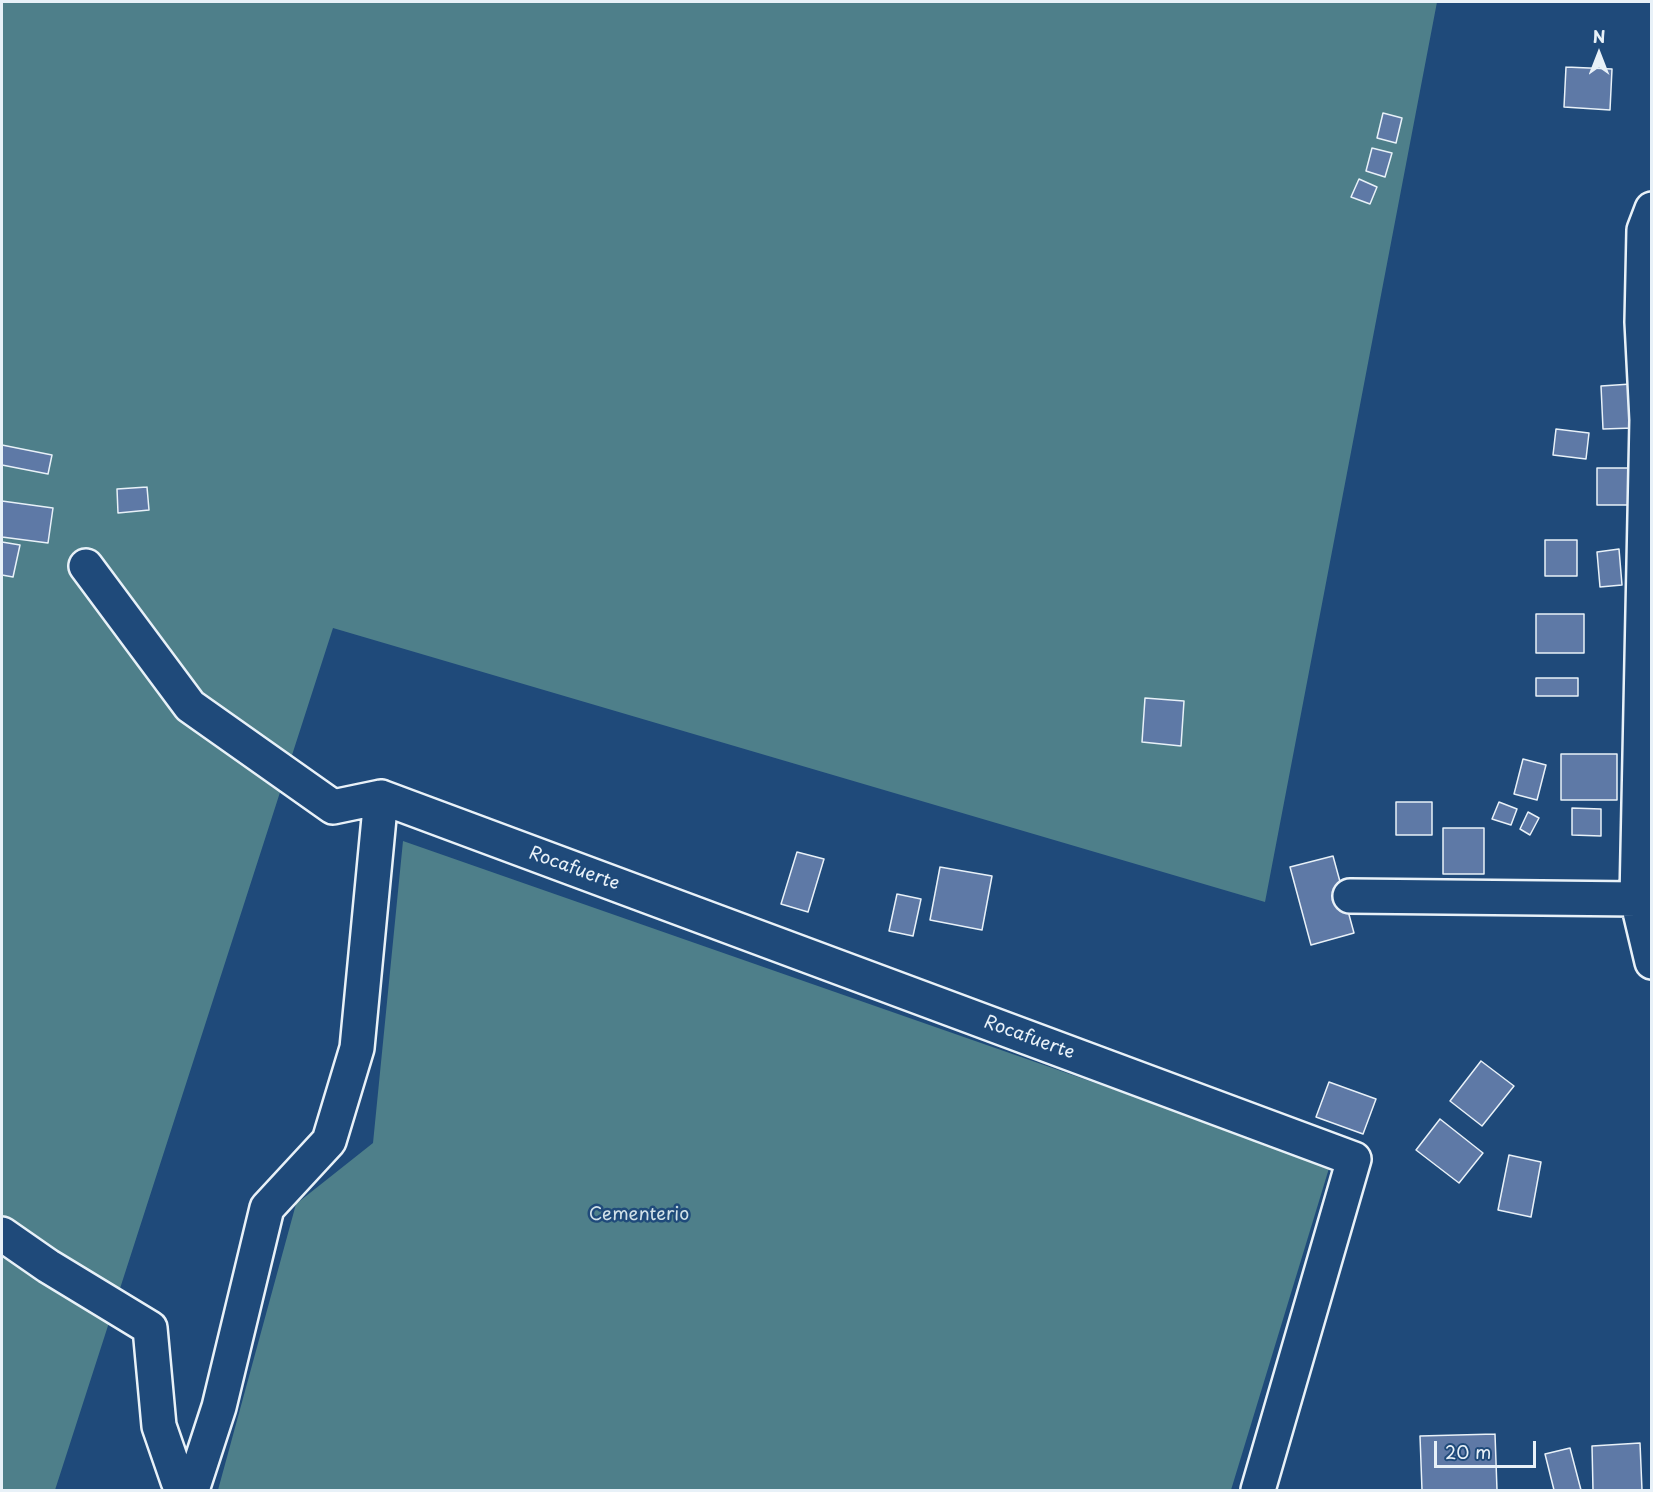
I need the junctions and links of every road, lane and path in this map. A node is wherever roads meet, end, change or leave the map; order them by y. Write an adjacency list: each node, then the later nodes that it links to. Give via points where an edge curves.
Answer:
1 (1652, 209): 5 (street, via 1644,230 1642,322 1647,420)
2 (86, 566): 3 (street, via 190,706 333,807)
3 (381, 797): 9 (street, via 357,1048 330,1141 267,1208 219,1407); 10 (street, Rocafuerte, via 1354,1159)
4 (1350, 896): 5 (street)
5 (1644, 896): 6 (street)
6 (1652, 962)
7 (2, 1234): 8 (street, via 150,1328 159,1426)
8 (184, 1491)
9 (192, 1491)
10 (1258, 1491)

